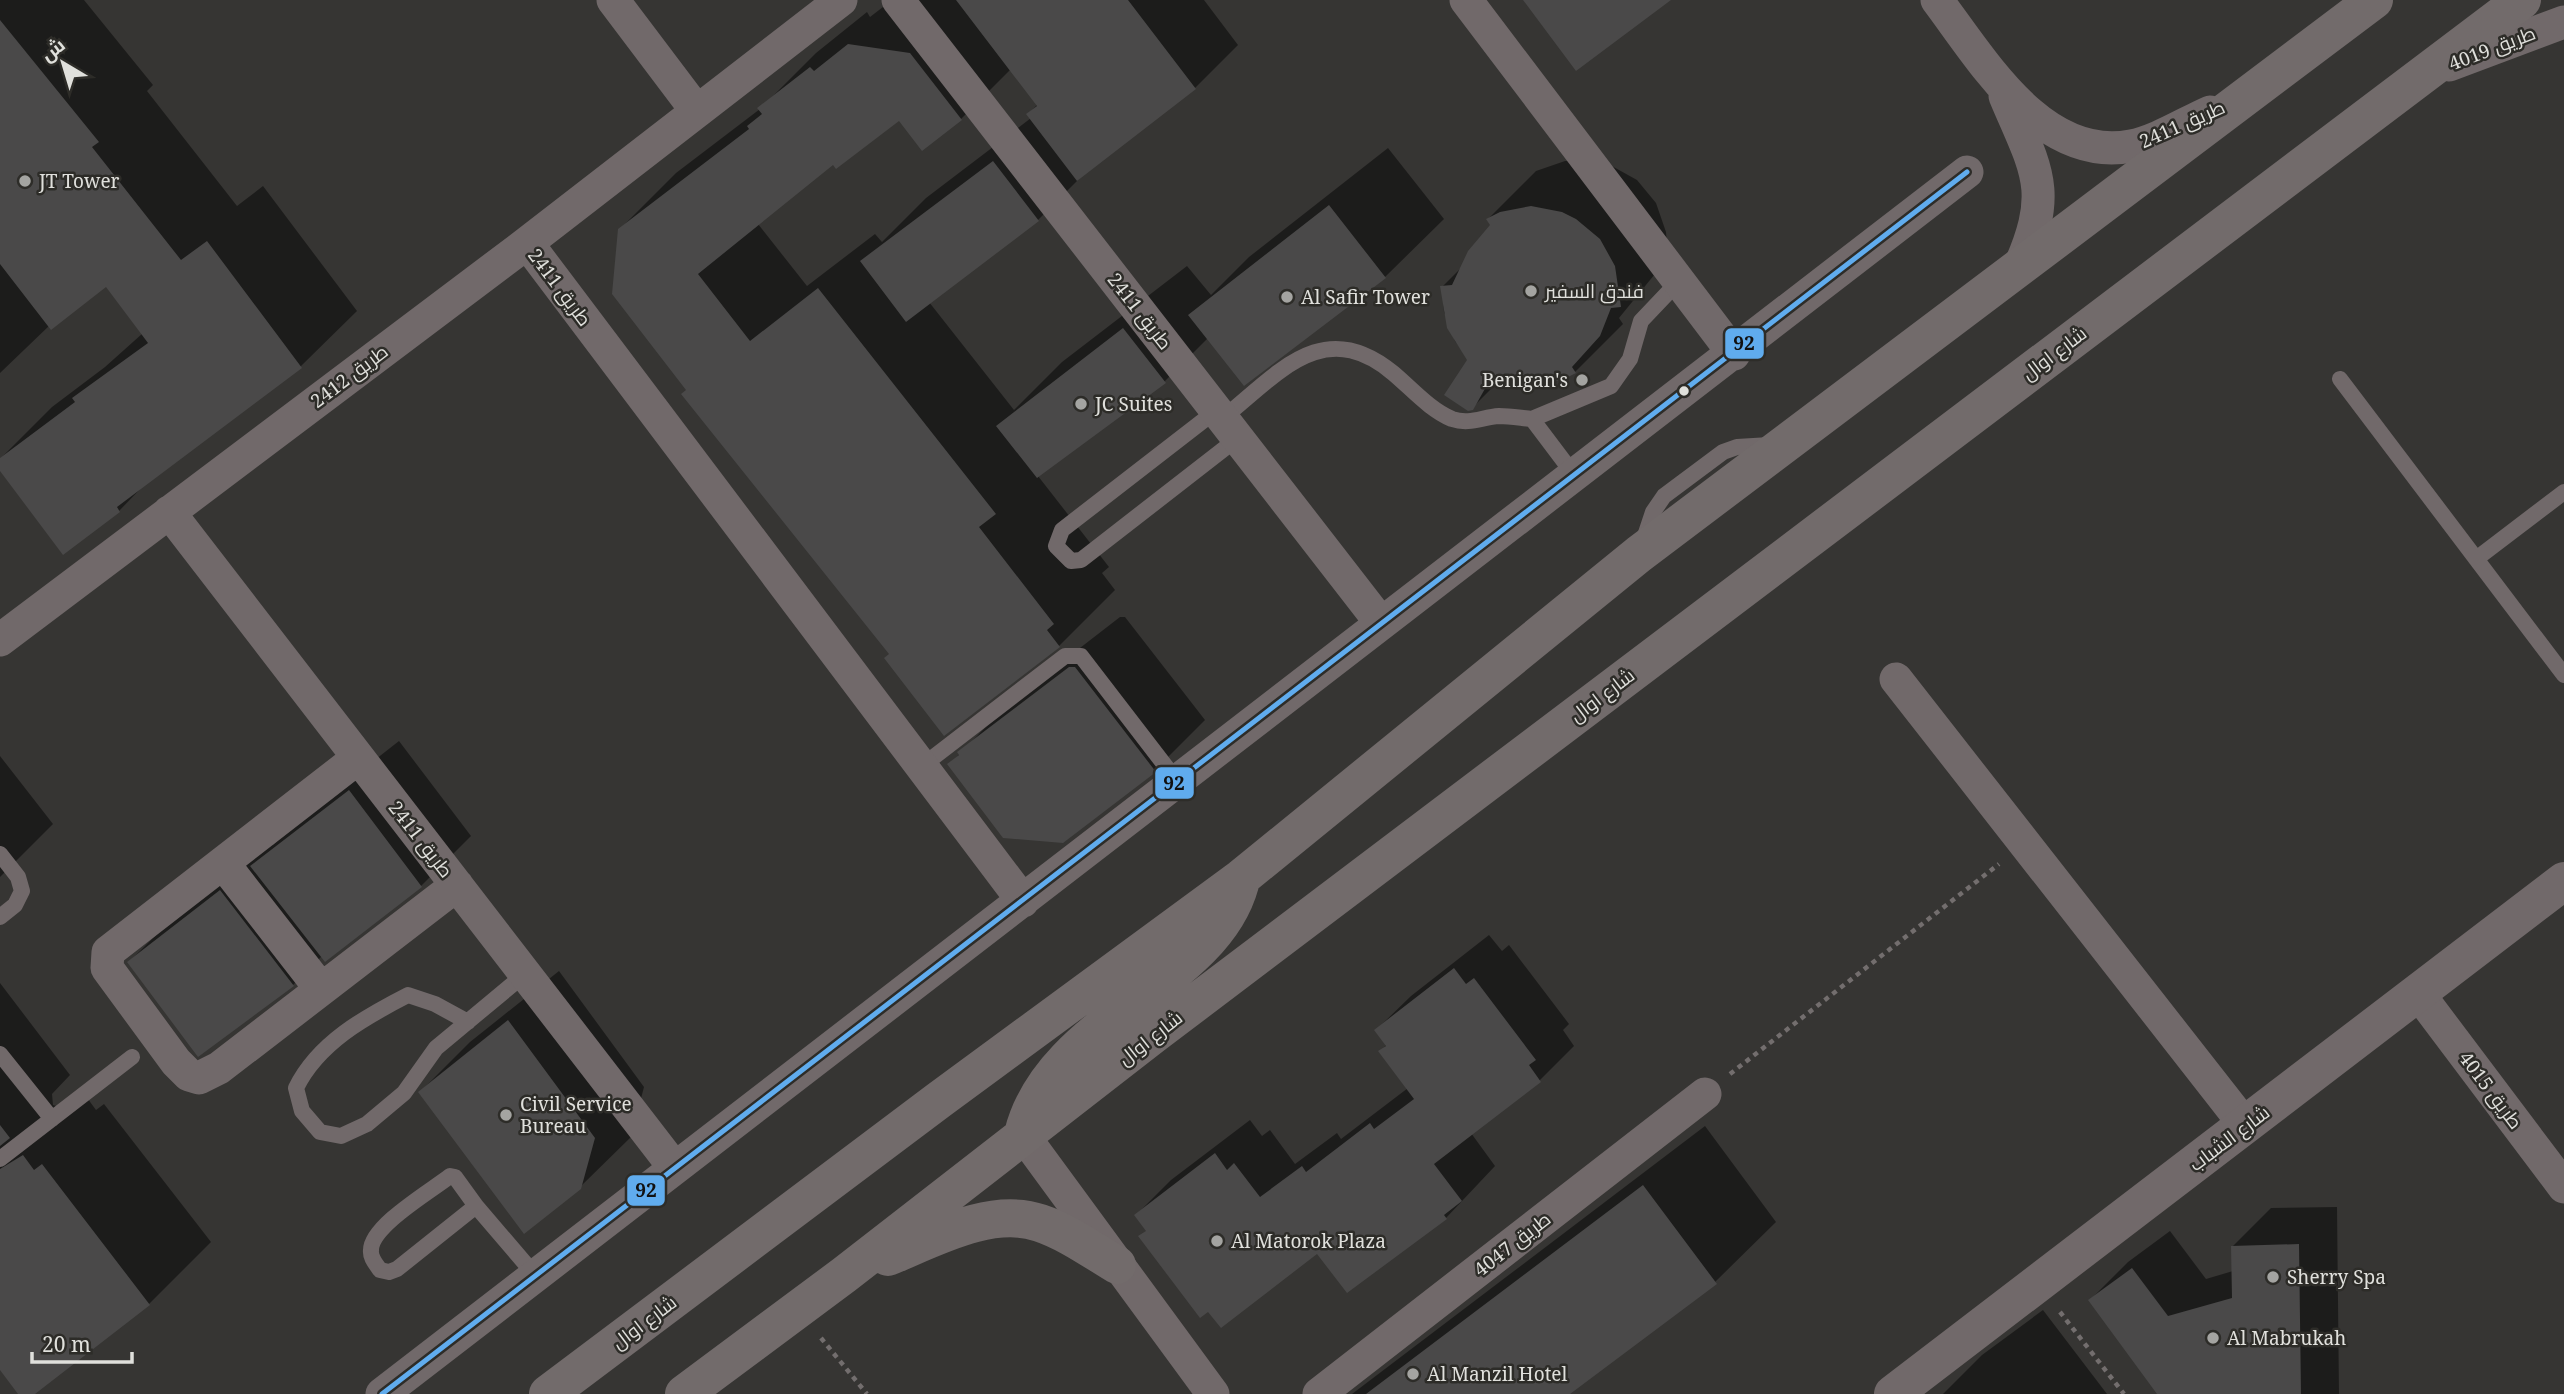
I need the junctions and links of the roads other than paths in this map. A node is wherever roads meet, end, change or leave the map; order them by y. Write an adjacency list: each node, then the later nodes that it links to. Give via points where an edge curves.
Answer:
1 (613, 0): 10 (street)
2 (647, 0): 10 (street)
3 (841, 0): 14 (street, طريق 2412)
4 (898, 0): 22 (street, طريق 2411)
5 (1466, 0): 18 (street)
6 (1937, 0): 12 (street, طريق 2411)
7 (2374, 0): 13 (main road, شارع اوال)
8 (2522, 0): 11 (main road, شارع اوال)
9 (2564, 22): 11 (street, طريق 4019)
10 (639, 34): 14 (street)
11 (2421, 76): 50 (main road, شارع اوال)
12 (2000, 84): 13 (street, طريق 2411, via 2054,133 2079,145 2106,149 2134,146); 17 (street, طريق 2411, via 2039,183 2035,233)
13 (2257, 90): 17 (main road, شارع اوال)
14 (696, 110): 16 (street, طريق 2412)
15 (1967, 172): 19 (street)
16 (527, 243): 25 (street, طريق 2412); 32 (street, طريق 2411)
17 (2019, 268): 36 (main road, شارع اوال, via 1639,554)
18 (1679, 281): 19 (street); 21 (lane, via 1641,321 1630,359 1611,386)
19 (1734, 354): 23 (street)
20 (2340, 379): 26 (lane)
21 (1531, 419): 22 (lane, via 1499,416 1469,423 1452,419 1381,363 1350,349 1330,347 1292,364); 23 (lane)
22 (1226, 422): 22 (lane, via 1081,560 1063,556 1056,546 1062,530); 27 (street, طريق 2411)
23 (1575, 477): 27 (street)
24 (2564, 492): 26 (lane)
25 (169, 512): 28 (street, طريق 2412); 31 (street, طريق 2411)
26 (2476, 559): 29 (lane)
27 (1381, 623): 33 (street)
28 (0, 640)
29 (2564, 675)
30 (1896, 679): 49 (street)
31 (358, 758): 35 (street); 38 (street, طريق 2411)
32 (922, 766): 33 (lane, via 1065,656 1081,656); 39 (street, طريق 2411)
33 (1177, 781): 39 (street)
34 (0, 854): 40 (lane, via 18,877 22,891 15,905)
35 (223, 863): 42 (street); 42 (street, via 108,952 107,968 176,1062 199,1078 219,1068)
36 (1241, 878): 50 (main road, via 1235,902 1210,937 1094,1033 1046,1082 1030,1108); 59 (main road, شارع اوال)
37 (2564, 881): 43 (street, شارع الشباب)
38 (457, 885): 41 (street, طريق 2411); 42 (street)
39 (1023, 901): 52 (street)
40 (0, 917)
41 (525, 974): 44 (lane); 52 (street, طريق 2411)
42 (321, 989)
43 (2418, 993): 49 (street, شارع الشباب); 53 (street, طريق 4015)
44 (468, 1022): 44 (lane, via 436,1048 404,1093 367,1124 341,1136 320,1132 302,1111 296,1087 307,1066 337,1039 408,995)
45 (0, 1054): 48 (lane)
46 (132, 1056): 48 (lane)
47 (1704, 1094): 62 (street, طريق 4047)
48 (52, 1119): 51 (lane)
49 (2245, 1125): 63 (street, شارع الشباب)
50 (1023, 1135): 55 (street); 57 (main road, شارع اوال)
51 (0, 1159)
52 (674, 1167): 56 (street)
53 (2564, 1187)
54 (476, 1206): 54 (lane, via 397,1269 380,1270 372,1259 372,1243 381,1229 450,1176); 56 (lane)
55 (1117, 1265): 57 (main road, via 1038,1222 1003,1220 960,1227); 61 (street)
56 (535, 1275): 58 (street)
57 (844, 1275): 60 (main road, شارع اوال)
58 (382, 1394)
59 (548, 1394)
60 (684, 1394)
61 (1213, 1394)
62 (1319, 1394)
63 (1894, 1394)

